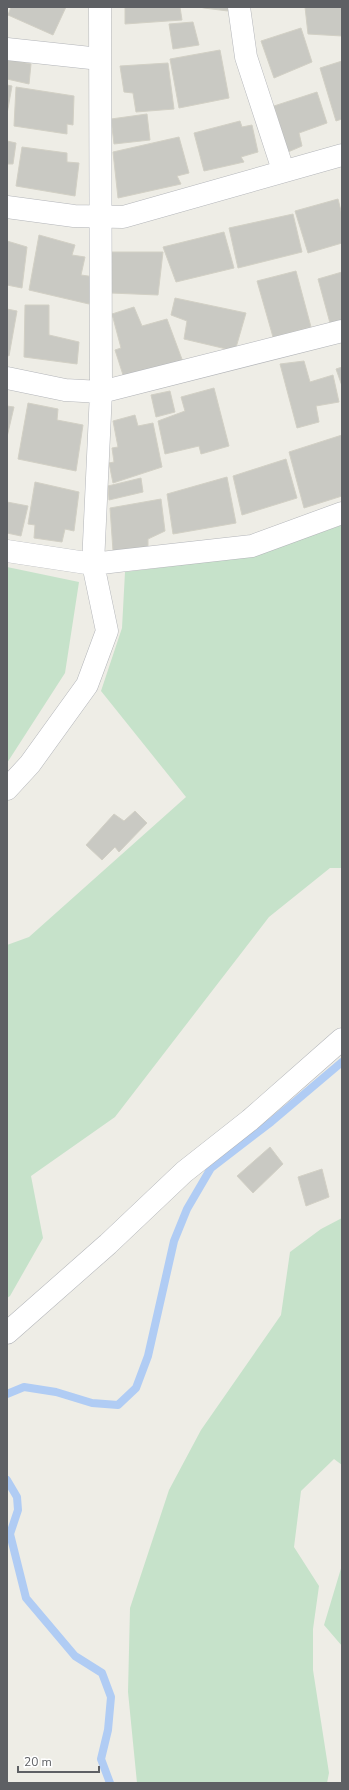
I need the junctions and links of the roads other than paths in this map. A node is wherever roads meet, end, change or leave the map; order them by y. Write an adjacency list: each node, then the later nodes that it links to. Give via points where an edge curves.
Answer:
1 (100, 7): 4 (street)
2 (239, 7): 6 (street, via 246,57)
3 (7, 49): 4 (street)
4 (100, 59): 8 (street)
5 (342, 155): 6 (street)
6 (283, 170): 8 (street, via 123,217)
7 (7, 207): 8 (street)
8 (99, 217): 11 (street)
9 (342, 331): 11 (street)
10 (7, 378): 11 (street, via 66,390)
11 (101, 392): 14 (street)
12 (342, 513): 14 (street, via 252,546)
13 (7, 551): 14 (street)
14 (93, 564): 15 (street, via 107,631 88,685 30,764)
15 (7, 789)
16 (342, 1039): 17 (street, via 250,1120 184,1172 108,1244)
17 (7, 1333)

